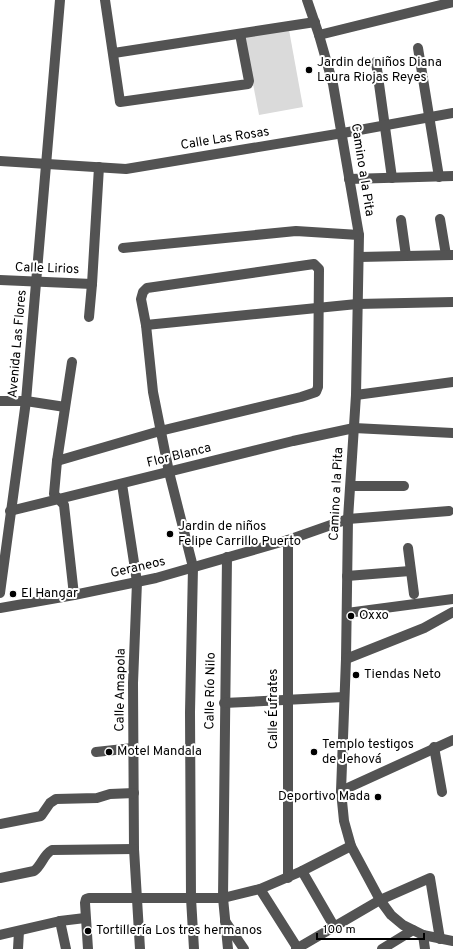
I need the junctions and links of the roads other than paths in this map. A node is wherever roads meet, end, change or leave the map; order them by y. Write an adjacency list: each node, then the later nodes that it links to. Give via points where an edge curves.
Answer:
1 (60, 0): 17 (street, Avenida Las Flores)
2 (105, 0): 10 (street)
3 (307, 0): 6 (street, Camino a la Pita)
4 (453, 2): 5 (street)
5 (428, 4): 8 (street)
6 (315, 22): 7 (street); 8 (street, Camino a la Pita)
7 (240, 34): 10 (street); 10 (street, via 248,84 120,102)
8 (319, 35): 15 (street, Camino a la Pita, via 333,84)
9 (418, 48): 13 (street)
10 (114, 53)
11 (376, 62): 14 (street)
12 (453, 113): 13 (street, Calle Las Rosas)
13 (429, 118): 14 (street, Calle Las Rosas); 20 (street)
14 (386, 125): 15 (street, Calle Las Rosas); 21 (street)
15 (343, 134): 18 (street, Calle Las Rosas, via 126,169); 22 (street, Camino a la Pita)
16 (0, 161): 17 (street, Calle Las Rosas)
17 (47, 164): 18 (street, Calle Las Rosas); 31 (street, Avenida Las Flores)
18 (99, 167): 32 (street)
19 (453, 176): 20 (street)
20 (439, 177): 21 (street)
21 (392, 178): 22 (street)
22 (349, 179): 25 (street, Camino a la Pita)
23 (440, 219): 27 (street)
24 (401, 220): 28 (street)
25 (359, 235): 26 (street, via 296,231); 29 (street, Camino a la Pita)
26 (123, 248)
27 (449, 255): 28 (street)
28 (406, 256): 29 (street)
29 (359, 257): 34 (street, Camino a la Pita)
30 (0, 280): 31 (street, Calle Lirios)
31 (36, 281): 32 (street, Calle Lirios); 42 (street, Avenida Las Flores)
32 (92, 284): 36 (street)
33 (453, 302): 34 (street)
34 (357, 304): 35 (street); 40 (street, Camino a la Pita)
35 (319, 307): 37 (street); 37 (street, via 319,269 314,264 147,288 141,299); 45 (street, via 316,392 301,398)
36 (88, 317)
37 (146, 325): 45 (street)
38 (72, 362): 43 (street)
39 (453, 382): 40 (street)
40 (356, 395): 44 (street, Camino a la Pita)
41 (0, 401): 42 (street)
42 (26, 401): 43 (street); 53 (street, Avenida Las Flores)
43 (65, 407): 47 (street)
44 (354, 428): 46 (street, Flor Blanca); 48 (street, Flor Blanca); 50 (street, Camino a la Pita)
45 (160, 431): 47 (street); 48 (street)
46 (453, 433)
47 (57, 461): 52 (street, via 54,494)
48 (169, 472): 49 (street, Flor Blanca); 59 (street)
49 (122, 484): 52 (street, Flor Blanca); 62 (street, Calle Amapola)
50 (351, 486): 51 (street); 55 (street, Camino a la Pita)
51 (404, 486)
52 (59, 499): 53 (street, Flor Blanca); 65 (street, via 64,504)
53 (10, 511): 63 (street, Avenida Las Flores)
54 (449, 511): 55 (street, Geraneos)
55 (348, 519): 56 (street, Geraneos); 61 (street, Camino a la Pita)
56 (288, 540): 58 (street, Geraneos); 72 (street, Calle Éufrates)
57 (408, 548): 60 (street)
58 (227, 557): 59 (street, Geraneos); 73 (street, Calle Río Nilo)
59 (193, 567): 62 (street, Geraneos); 89 (street, via 190,712)
60 (410, 570): 61 (street); 64 (street)
61 (347, 576): 69 (street, Camino a la Pita)
62 (138, 582): 65 (street, Geraneos); 76 (street, Calle Amapola)
63 (0, 593)
64 (414, 594)
65 (74, 595): 67 (street, Geraneos)
66 (453, 599): 69 (street)
67 (0, 608)
68 (453, 612): 70 (street, via 424,628)
69 (347, 613): 70 (street, Camino a la Pita)
70 (346, 659): 71 (street, Camino a la Pita)
71 (344, 697): 72 (street); 78 (street, Camino a la Pita)
72 (287, 698): 73 (street); 86 (street, Calle Éufrates)
73 (224, 703): 90 (street, Calle Río Nilo)
74 (453, 740): 75 (street)
75 (434, 747): 78 (street); 79 (street)
76 (133, 748): 77 (street); 80 (street, Calle Amapola)
77 (96, 752)
78 (341, 791): 82 (street, Camino a la Pita, via 344,821)
79 (442, 792)
80 (134, 793): 81 (street, via 110,794 97,798 56,799 41,816); 83 (street, Calle Amapola)
81 (0, 824)
82 (351, 846): 84 (street); 91 (street, Camino a la Pita)
83 (134, 849): 85 (street, via 52,850 34,871); 88 (street, Calle Amapola)
84 (302, 871): 86 (street); 95 (street)
85 (0, 878)
86 (288, 878): 87 (street)
87 (260, 889): 90 (street); 109 (street)
88 (137, 897): 89 (street); 92 (street, via 86,899); 105 (street, Calle Amapola)
89 (191, 898): 90 (street); 106 (street)
90 (223, 898): 94 (street, Calle Río Nilo)
91 (380, 900): 95 (street); 96 (street, Camino a la Pita, via 391,915); 100 (street, via 430,878)
92 (85, 918): 93 (street); 104 (street)
93 (60, 921): 97 (street); 103 (street)
94 (225, 921): 107 (street, Calle Río Nilo); 108 (street)
95 (335, 928): 109 (street)
96 (413, 930): 99 (street, Camino a la Pita); 110 (street)
97 (20, 931): 98 (street); 102 (street)
98 (0, 935)
99 (423, 935): 100 (street, Camino a la Pita); 111 (street)
100 (440, 939): 101 (street, Camino a la Pita)
101 (453, 941)
102 (18, 949)
103 (66, 949)
104 (88, 949)
105 (140, 949)
106 (194, 949)
107 (228, 949)
108 (244, 949)
109 (297, 949)
110 (382, 949)
111 (425, 949)

